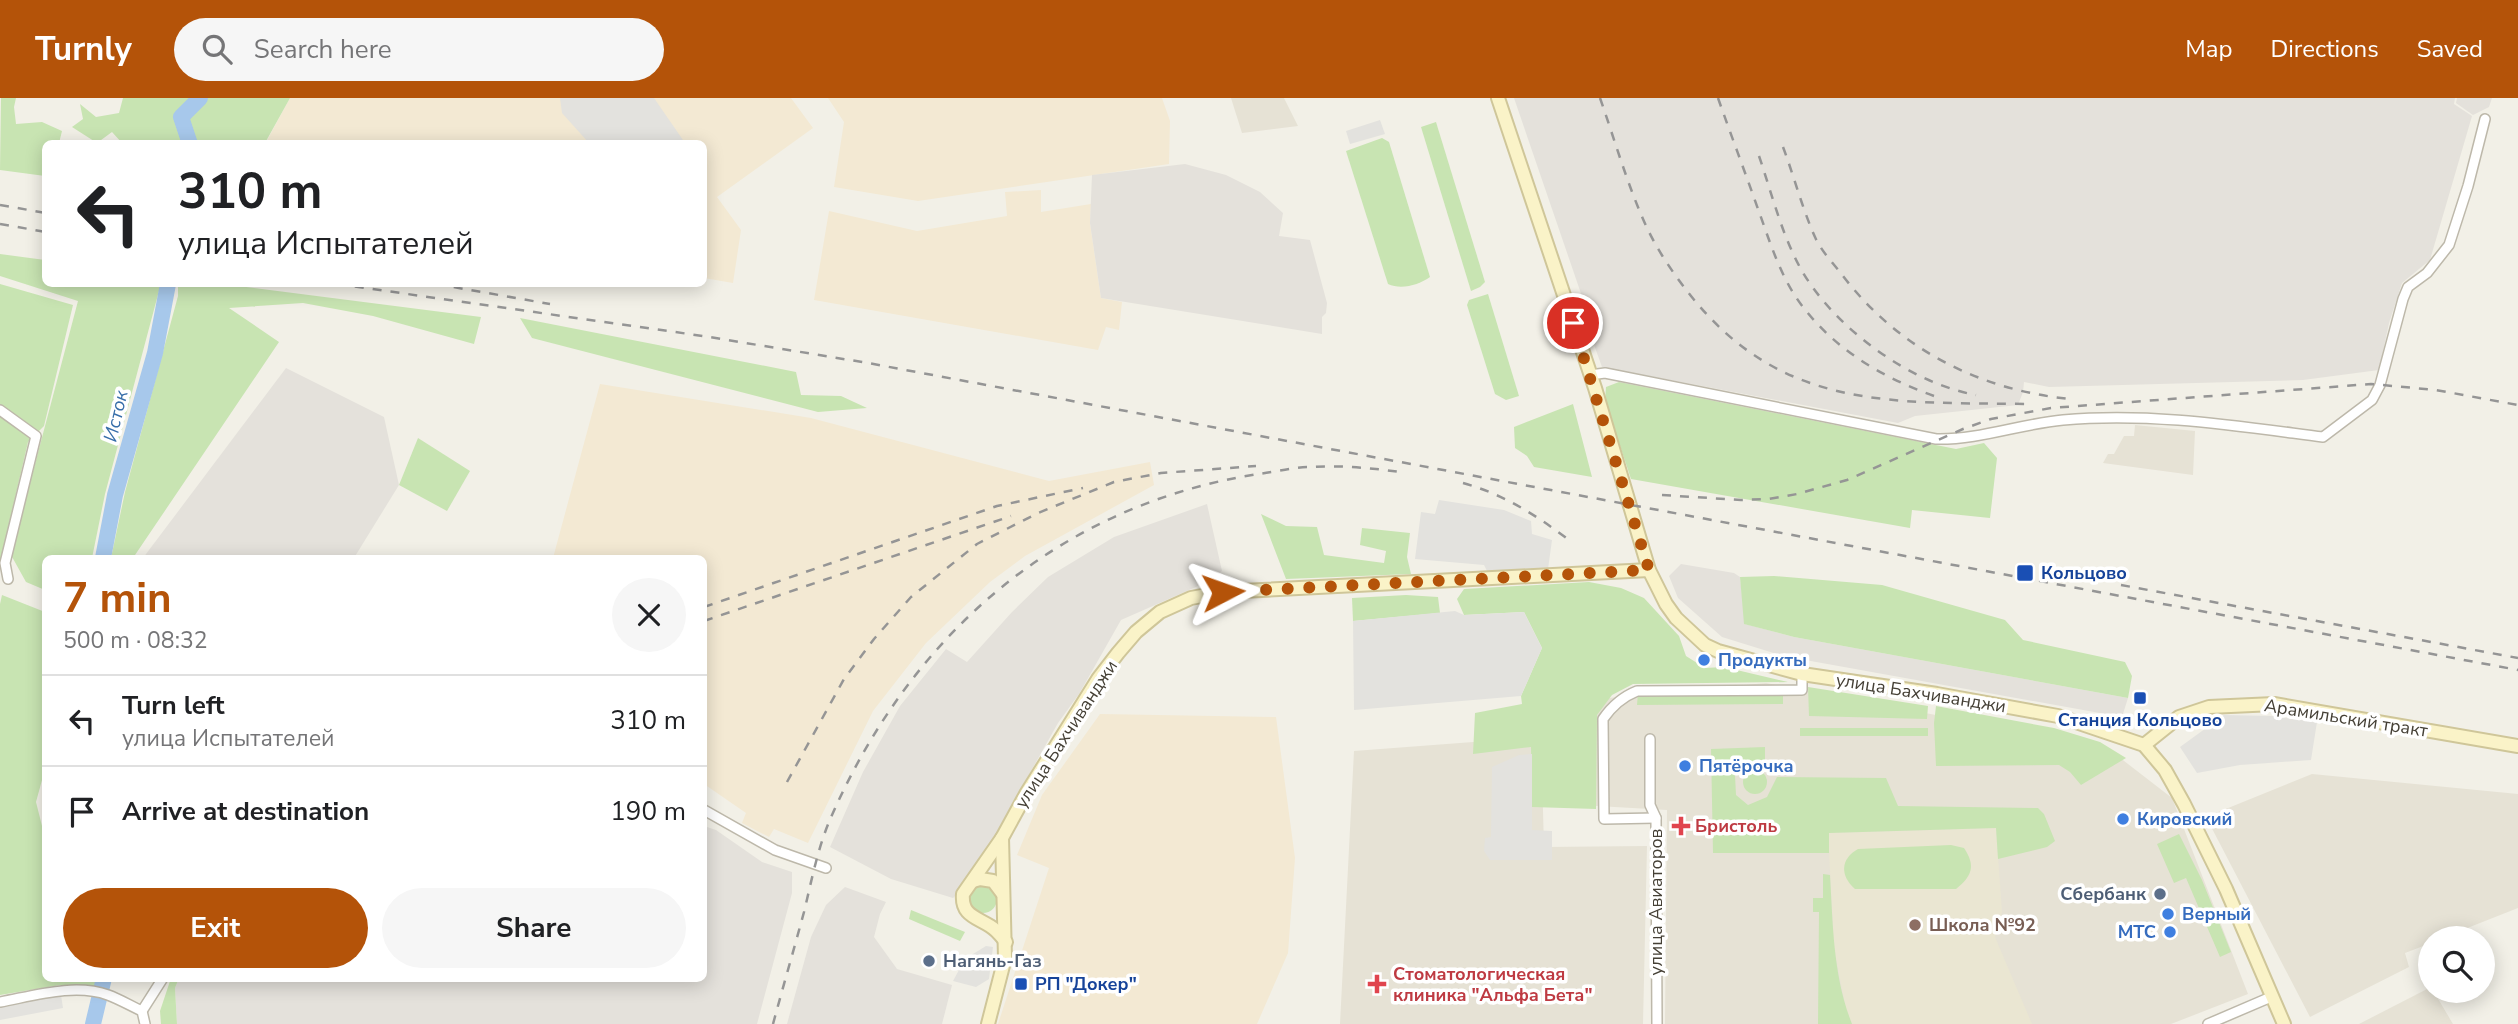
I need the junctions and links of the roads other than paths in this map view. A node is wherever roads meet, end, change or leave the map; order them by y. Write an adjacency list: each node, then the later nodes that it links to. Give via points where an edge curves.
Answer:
1 (1498, 98): 3 (main road)
2 (2485, 120): 3 (street, via 2449,245 2403,299 2380,385 2372,400 2323,437 2179,418 2062,420 1962,440 1936,439 1605,373)
3 (1590, 375): 5 (main road)
4 (0, 410): 6 (street, via 36,436 5,563)
5 (1649, 570): 7 (main road, улица Бахчиванджи, via 1665,604 1705,645); 13 (main road, улица Бахчиванджи, via 1248,590 1191,598 1160,612 1118,653)
6 (8, 579)
7 (1802, 674): 9 (main road, улица Бахчиванджи, via 2058,716); 12 (street, via 1802,690 1637,691 1610,708 1603,719 1604,819)
8 (1650, 738): 12 (street, улица Авиаторов, via 1650,805)
9 (2144, 745): 10 (main road, Арамильский тракт, via 2179,717 2209,707 2274,704); 21 (main road, via 2184,804)
10 (2518, 746)
11 (707, 812): 14 (street, via 775,850)
12 (1656, 818): 26 (street, улица Авиаторов)
13 (1002, 838): 15 (main road, улица Бахчиванджи); 16 (main road, улица Бахчиванджи)
14 (826, 868)
15 (973, 881): 16 (main road, via 993,881); 18 (main road, улица Бахчиванджи, via 962,902 969,914)
16 (1003, 893): 17 (main road, улица Бахчиванджи)
17 (1003, 910): 18 (main road); 19 (main road, улица Бахчиванджи)
18 (986, 923): 19 (main road, улица Бахчиванджи)
19 (1006, 942): 25 (main road, улица Бахчиванджи)
20 (160, 982): 23 (street)
21 (2271, 997): 27 (street); 28 (main road)
22 (0, 1002): 23 (street, via 89,990)
23 (142, 1011): 24 (street)
24 (145, 1024)
25 (988, 1024)
26 (1657, 1024)
27 (2208, 1024)
28 (2284, 1024)

